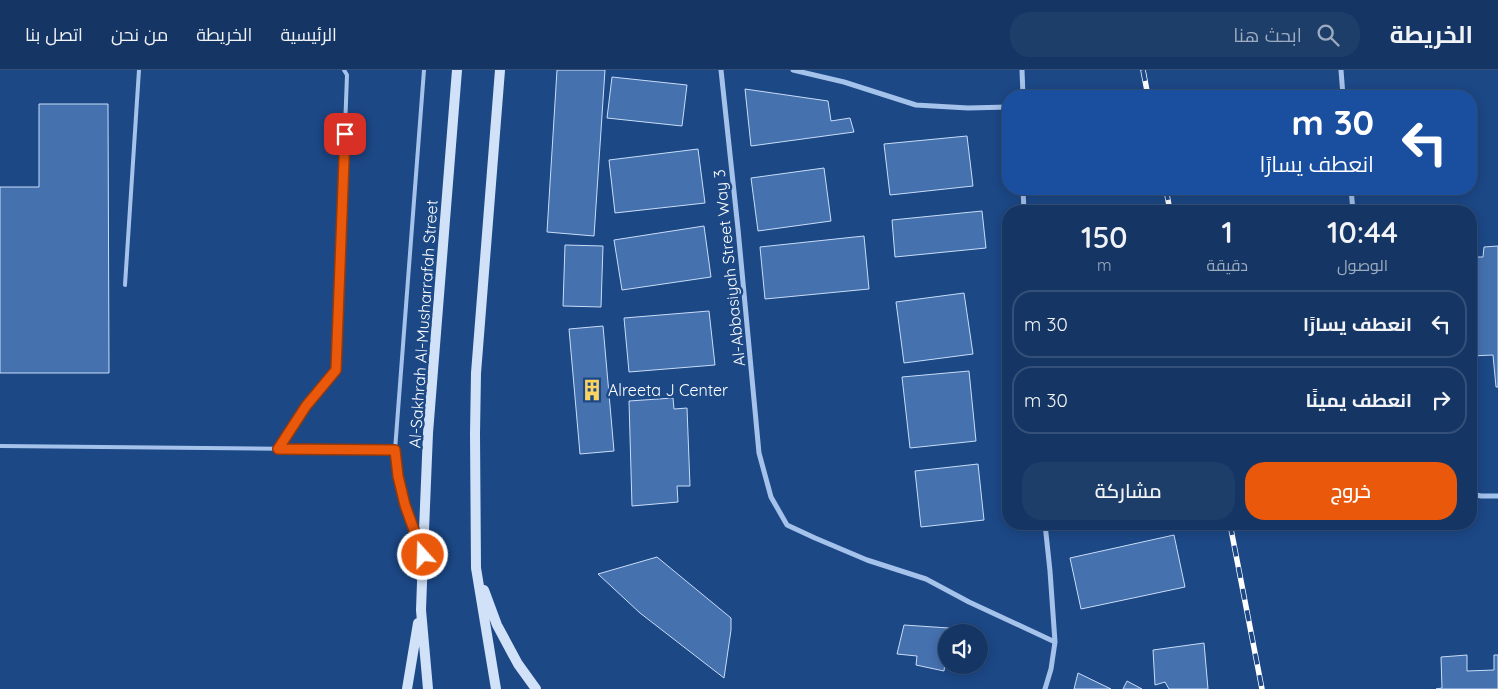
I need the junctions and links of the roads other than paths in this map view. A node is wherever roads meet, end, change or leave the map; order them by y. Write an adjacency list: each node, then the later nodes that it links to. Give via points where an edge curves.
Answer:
1 (139, 70): 13 (lane)
2 (344, 70): 15 (lane, via 347,75 336,370 306,406)
3 (424, 70): 16 (lane)
4 (457, 70): 20 (main road, Al-Sakhrah Al-Musharrafah Street, via 428,433)
5 (500, 70): 21 (main road, via 476,373)
6 (720, 70): 23 (street, Al-Abbasiyah Street Way 3, via 759,453 771,497 787,525 867,560 926,579)
7 (794, 70): 12 (street, via 916,105)
8 (1022, 70): 10 (street)
9 (1341, 70): 11 (street)
10 (1023, 90)
11 (1343, 90)
12 (1002, 107)
13 (125, 285)
14 (0, 446): 15 (lane)
15 (278, 449): 16 (lane)
16 (395, 450): 20 (lane, via 405,505)
17 (1477, 495): 18 (street)
18 (1498, 496)
19 (1046, 530): 23 (street)
20 (423, 555): 22 (main road, Al-Sakhrah Al-Musharrafah Street)
21 (476, 568): 26 (main road); 27 (main road, via 497,625)
22 (420, 610): 24 (main road); 25 (main road)
23 (1055, 642): 28 (street)
24 (406, 689)
25 (428, 689)
26 (496, 689)
27 (536, 689)
28 (1045, 689)

